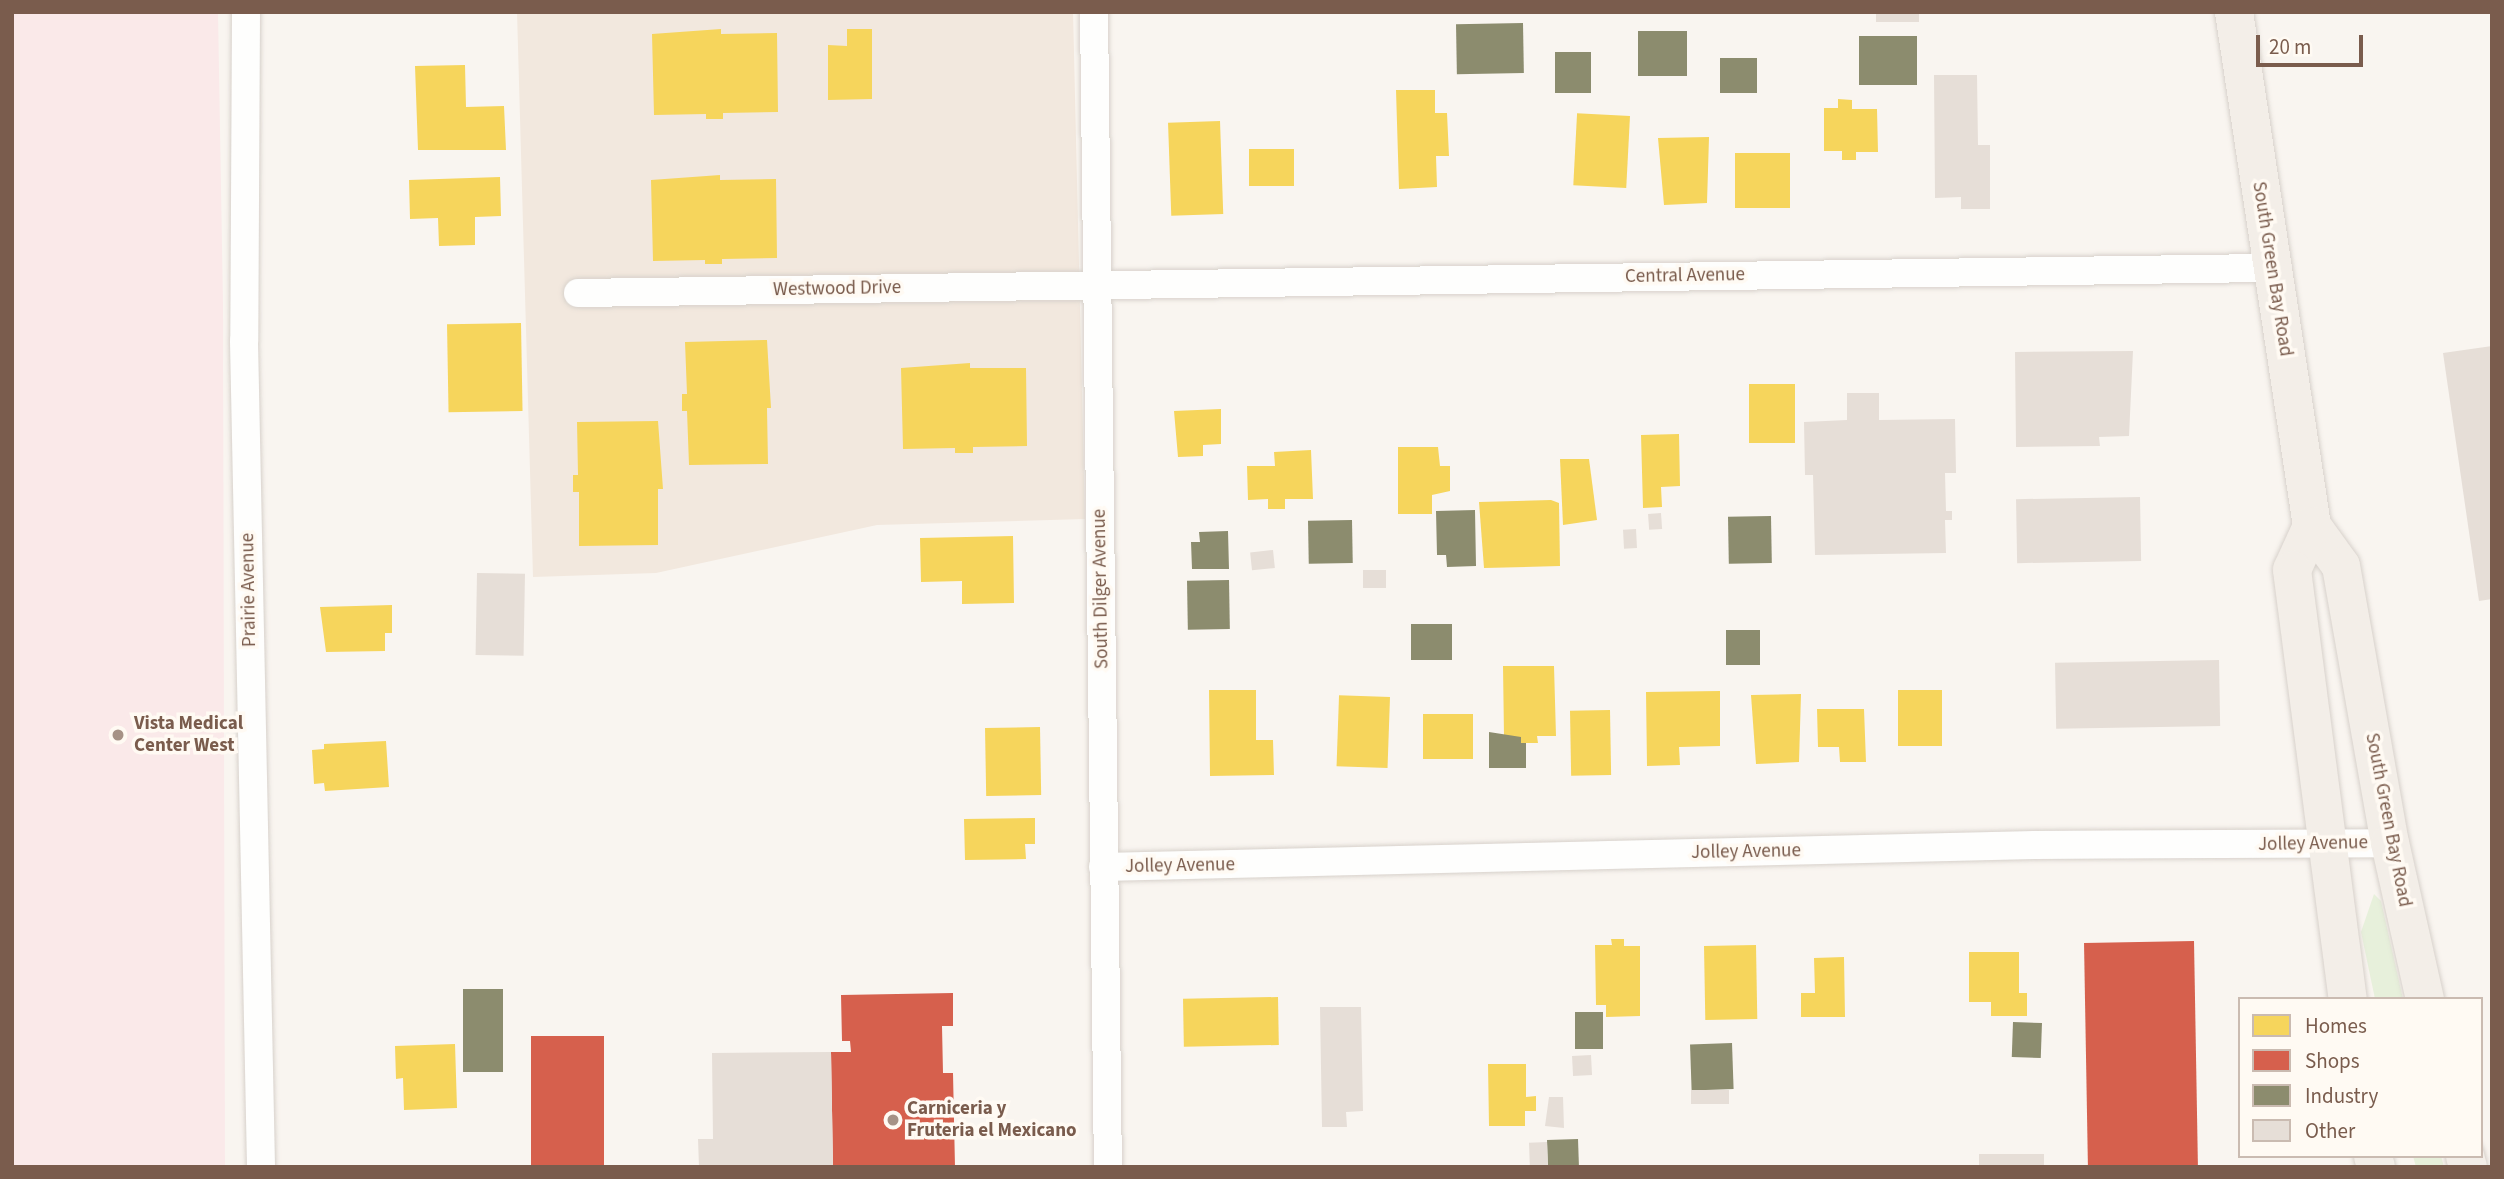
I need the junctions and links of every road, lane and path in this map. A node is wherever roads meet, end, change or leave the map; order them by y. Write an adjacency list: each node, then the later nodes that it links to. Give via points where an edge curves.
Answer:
1 (246, 12): 13 (street, Prairie Avenue, via 244,355)
2 (1094, 12): 5 (street, South Dilger Avenue)
3 (2234, 12): 4 (main road, South Green Bay Road)
4 (2272, 268): 5 (street, Central Avenue); 7 (main road, South Green Bay Road)
5 (1097, 284): 6 (street, Westwood Drive); 10 (street, South Dilger Avenue)
6 (578, 293)
7 (2312, 526): 8 (main road, South Green Bay Road, via 2341,566); 9 (main road, via 2292,570)
8 (2390, 843): 9 (street, Jolley Avenue); 12 (main road, South Green Bay Road)
9 (2328, 844): 10 (street, Jolley Avenue, via 2035,845); 11 (main road)
10 (1103, 867): 14 (street, South Dilger Avenue)
11 (2348, 997)
12 (2425, 997)
13 (261, 1167)
14 (1108, 1167)

